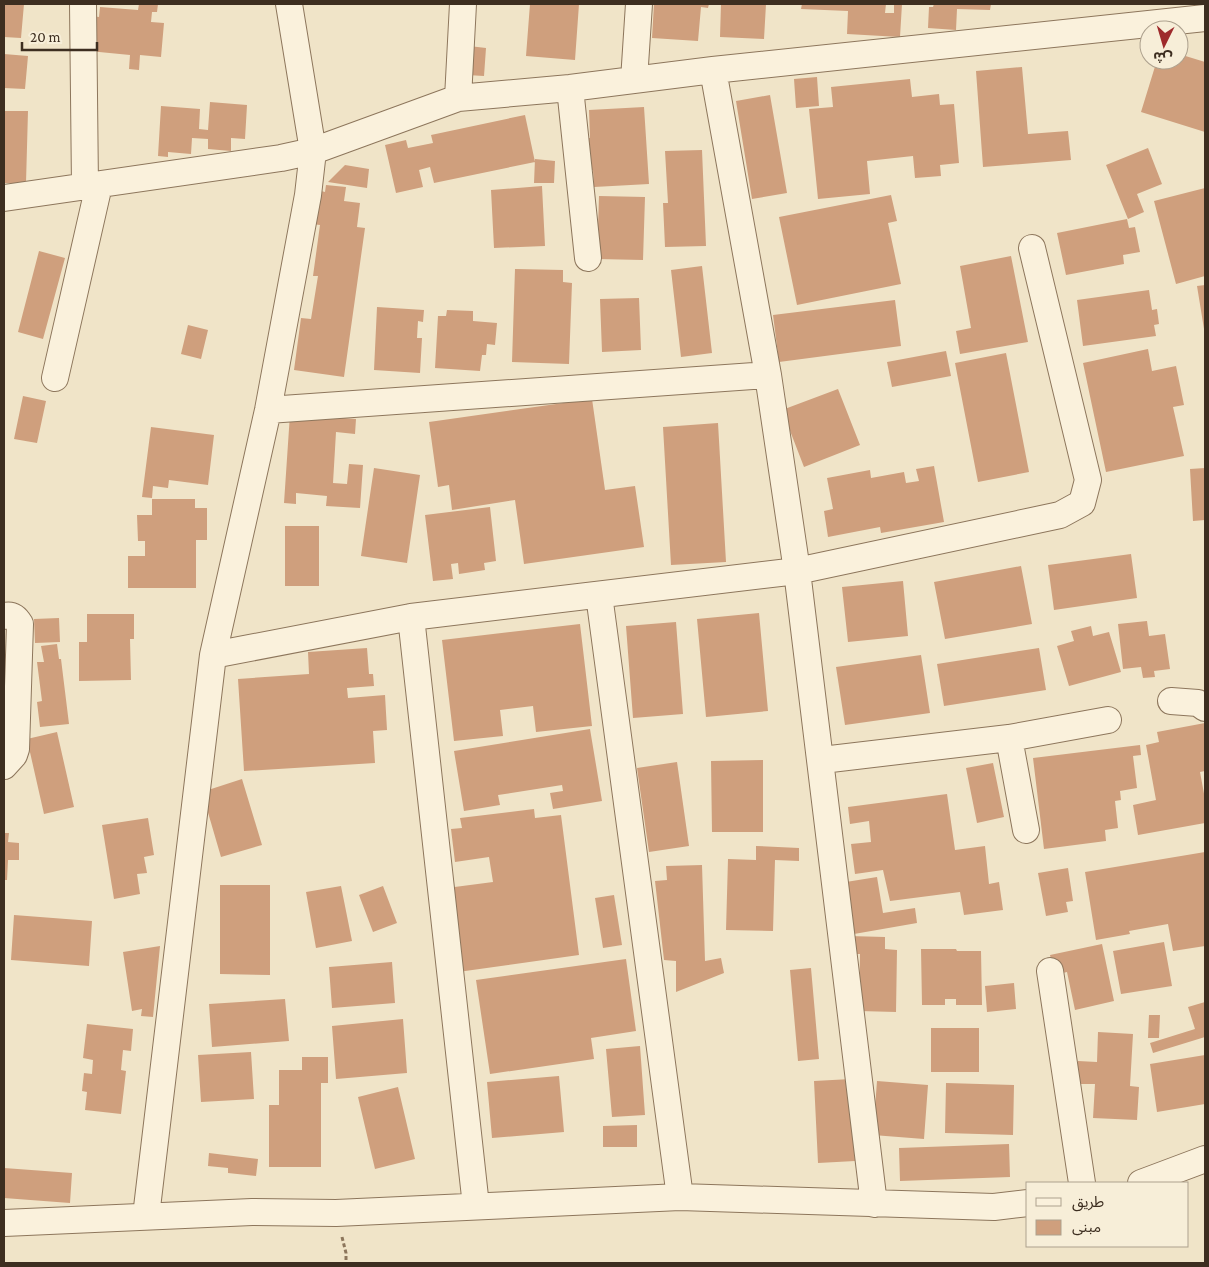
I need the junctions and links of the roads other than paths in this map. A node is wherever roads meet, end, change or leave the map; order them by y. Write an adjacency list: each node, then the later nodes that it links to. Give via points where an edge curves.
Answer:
1 (83, 4): 11 (street)
2 (289, 4): 10 (street)
3 (463, 4): 9 (street)
4 (639, 4): 7 (street)
5 (1205, 18): 6 (street)
6 (713, 70): 7 (street); 15 (street)
7 (634, 80): 8 (street)
8 (570, 88): 9 (street); 14 (street)
9 (458, 98): 10 (street)
10 (313, 152): 11 (street); 17 (street)
11 (92, 186): 12 (street); 16 (street)
12 (4, 198)
13 (1032, 248): 18 (street, via 1088,480 1082,503 1060,515)
14 (588, 258)
15 (768, 375): 17 (street); 18 (street)
16 (55, 378)
17 (268, 410): 22 (street)
18 (797, 571): 19 (street); 27 (street)
19 (599, 595): 21 (street); 34 (street)
20 (4, 616): 28 (street, via 14,617 20,624 16,749)
21 (411, 618): 22 (street); 37 (street)
22 (212, 656): 38 (street)
23 (1171, 701): 24 (street, via 1198,703)
24 (1205, 708)
25 (1108, 720): 26 (street)
26 (1009, 738): 27 (street); 29 (street)
27 (822, 760): 36 (street)
28 (4, 766)
29 (1026, 830)
30 (1050, 971): 32 (street)
31 (1205, 1159): 33 (street)
32 (1082, 1182)
33 (1144, 1182)
34 (680, 1197): 36 (street); 37 (street)
35 (1026, 1203): 36 (street, via 994,1207)
36 (874, 1204)
37 (476, 1206): 38 (street, via 336,1213)
38 (146, 1216): 39 (street)
39 (4, 1223)

